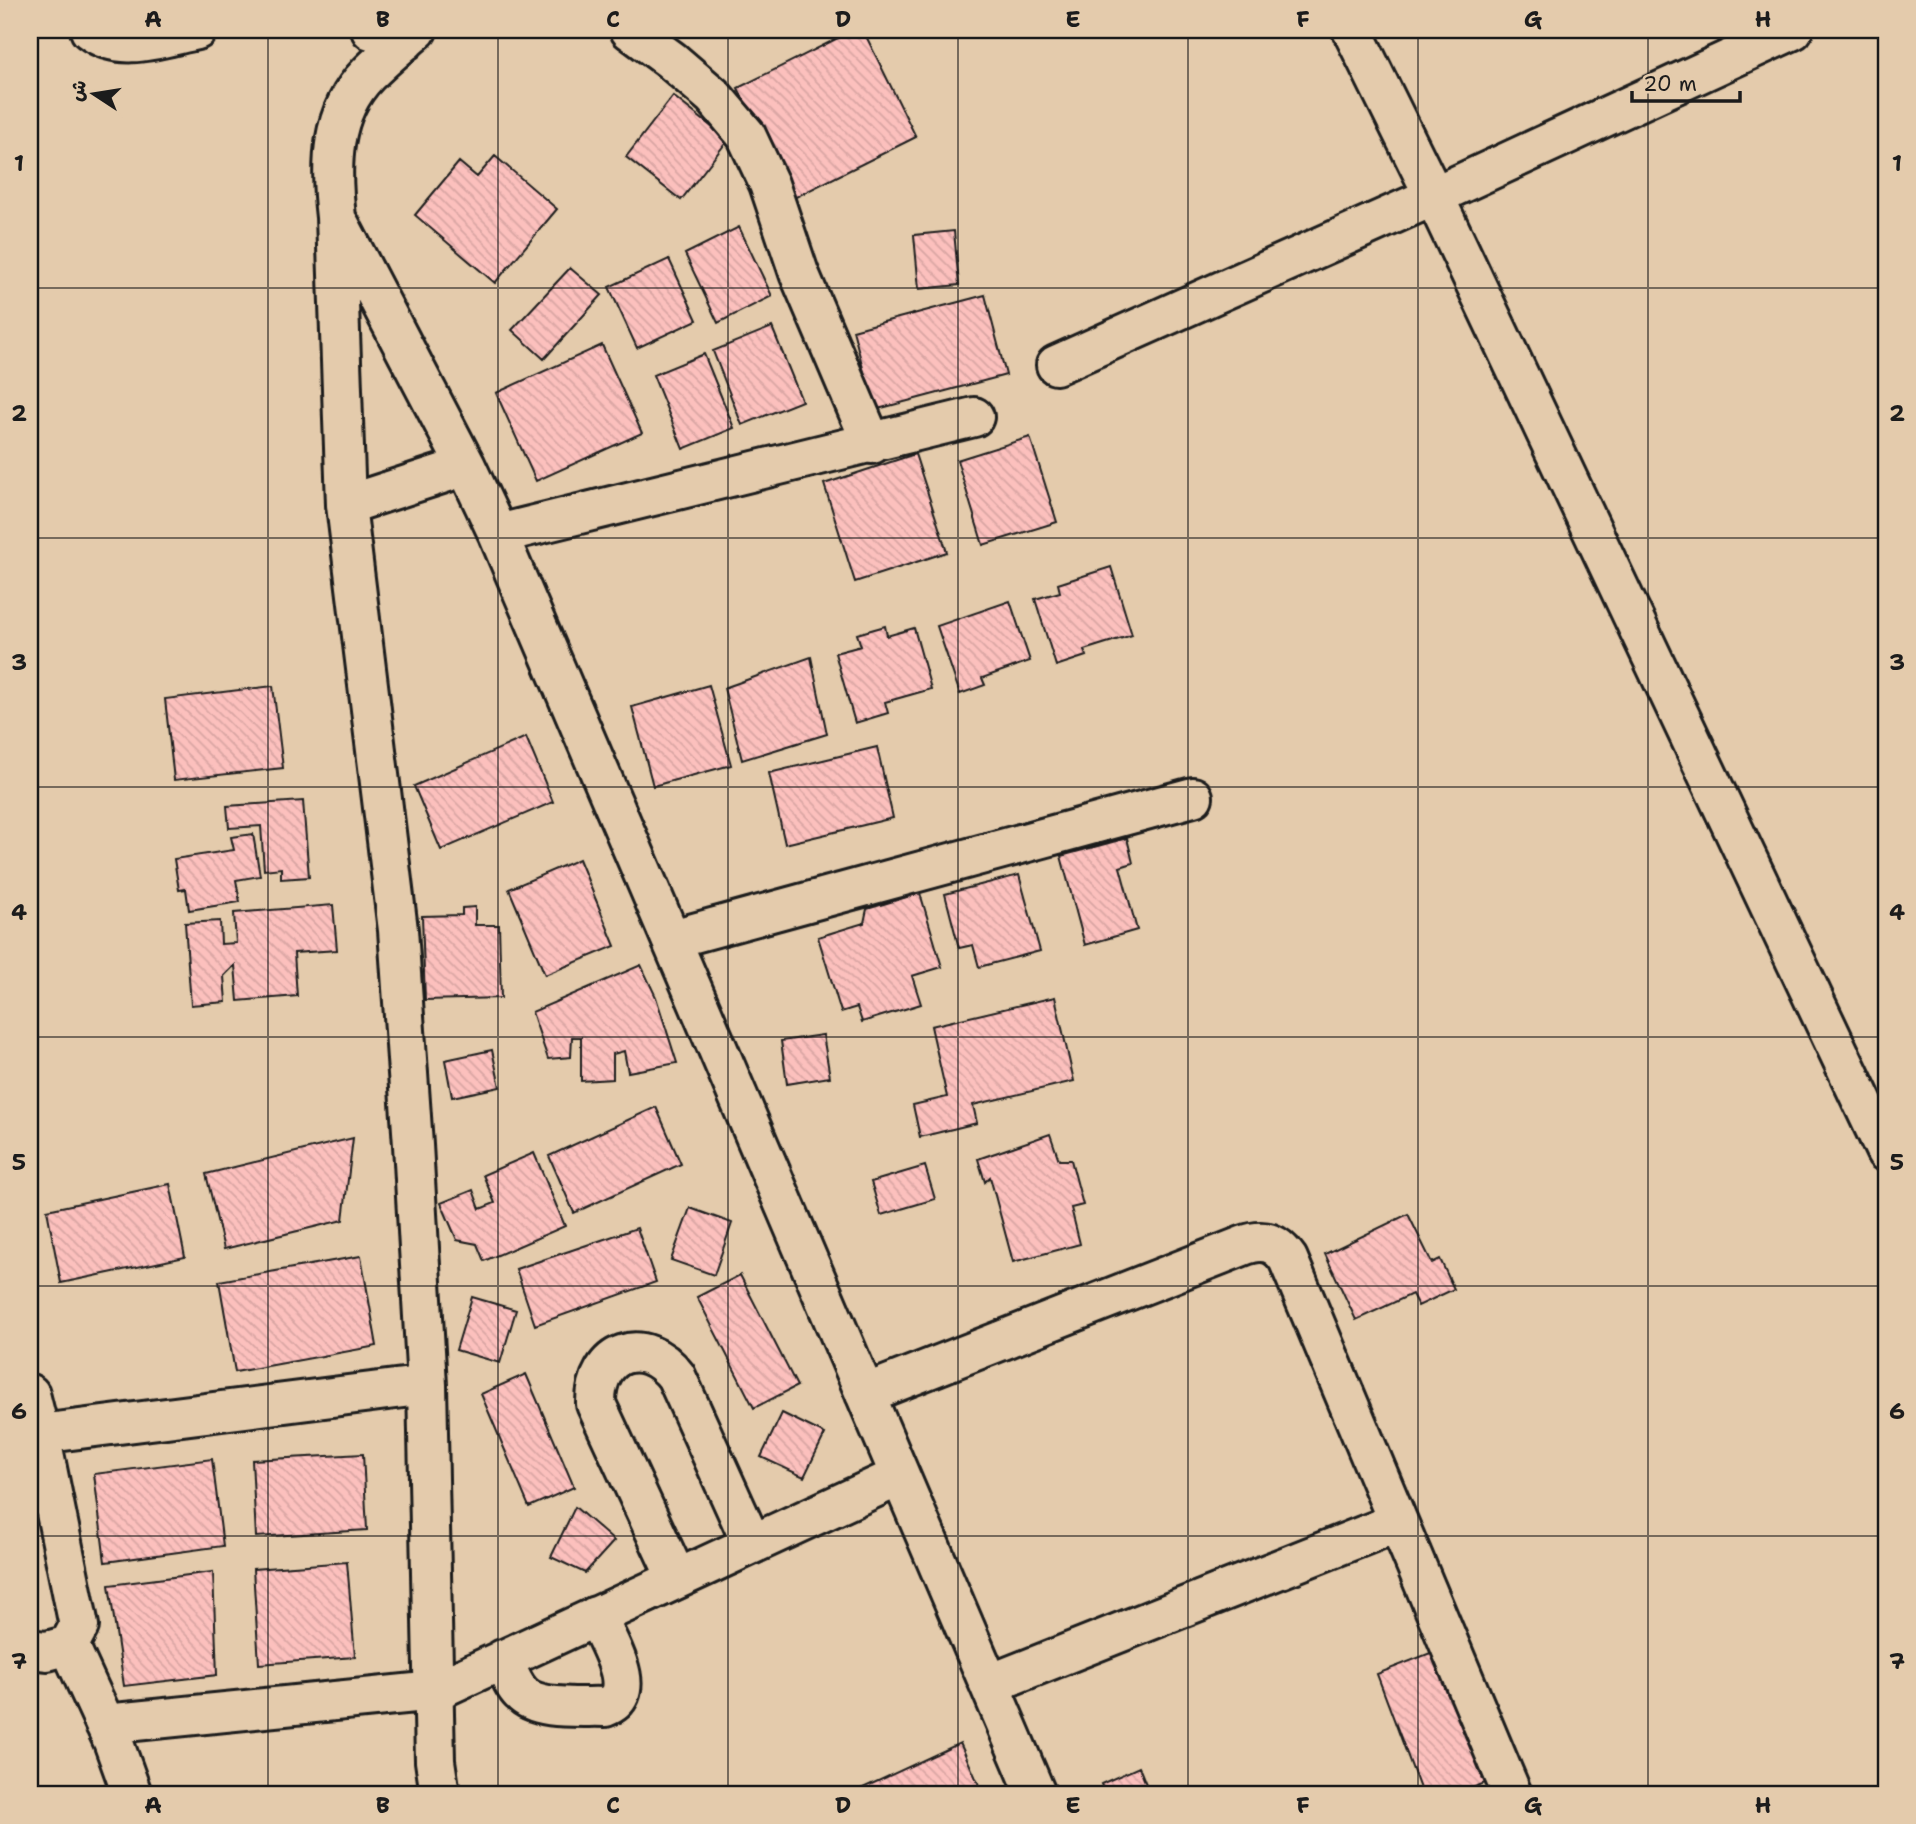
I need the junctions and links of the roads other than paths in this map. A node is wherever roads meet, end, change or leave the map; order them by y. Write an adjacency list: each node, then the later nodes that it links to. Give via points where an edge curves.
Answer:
1 (90, 30): 2 (street, via 129,45)
2 (197, 30)
3 (630, 30): 11 (street, via 713,96 746,135)
4 (1352, 30): 7 (street)
5 (1793, 30): 7 (street)
6 (398, 33): 8 (street, via 344,110 335,136 332,180)
7 (1434, 196): 9 (street); 17 (street)
8 (336, 217): 12 (street); 13 (street)
9 (1056, 365)
10 (974, 417): 11 (street)
11 (872, 444): 14 (street)
12 (466, 466): 13 (street); 14 (street)
13 (346, 505): 18 (street, via 398,930)
14 (498, 534): 16 (street)
15 (1193, 797): 16 (street)
16 (672, 939): 20 (street)
17 (1886, 1152)
18 (427, 1385): 21 (street); 31 (street)
19 (30, 1394): 21 (street)
20 (865, 1394): 22 (street); 23 (street, via 1254,1241 1265,1242 1275,1245 1288,1259)
21 (40, 1434): 27 (street, via 79,1626)
22 (900, 1476): 24 (street); 30 (street)
23 (1398, 1522): 30 (street); 36 (street)
24 (752, 1544): 25 (street); 25 (street, via 676,1376 654,1354 624,1353 600,1373 596,1404)
25 (677, 1579): 26 (street)
26 (596, 1616): 29 (street); 29 (street, via 622,1677 622,1692 613,1704 547,1705 528,1700 516,1688)
27 (69, 1645): 28 (street, via 47,1651); 32 (street)
28 (30, 1649)
29 (503, 1659): 31 (street)
30 (989, 1684): 35 (street)
31 (435, 1690): 32 (street); 34 (street)
32 (105, 1724): 33 (street)
33 (132, 1794)
34 (440, 1794)
35 (1036, 1794)
36 (1511, 1794)

